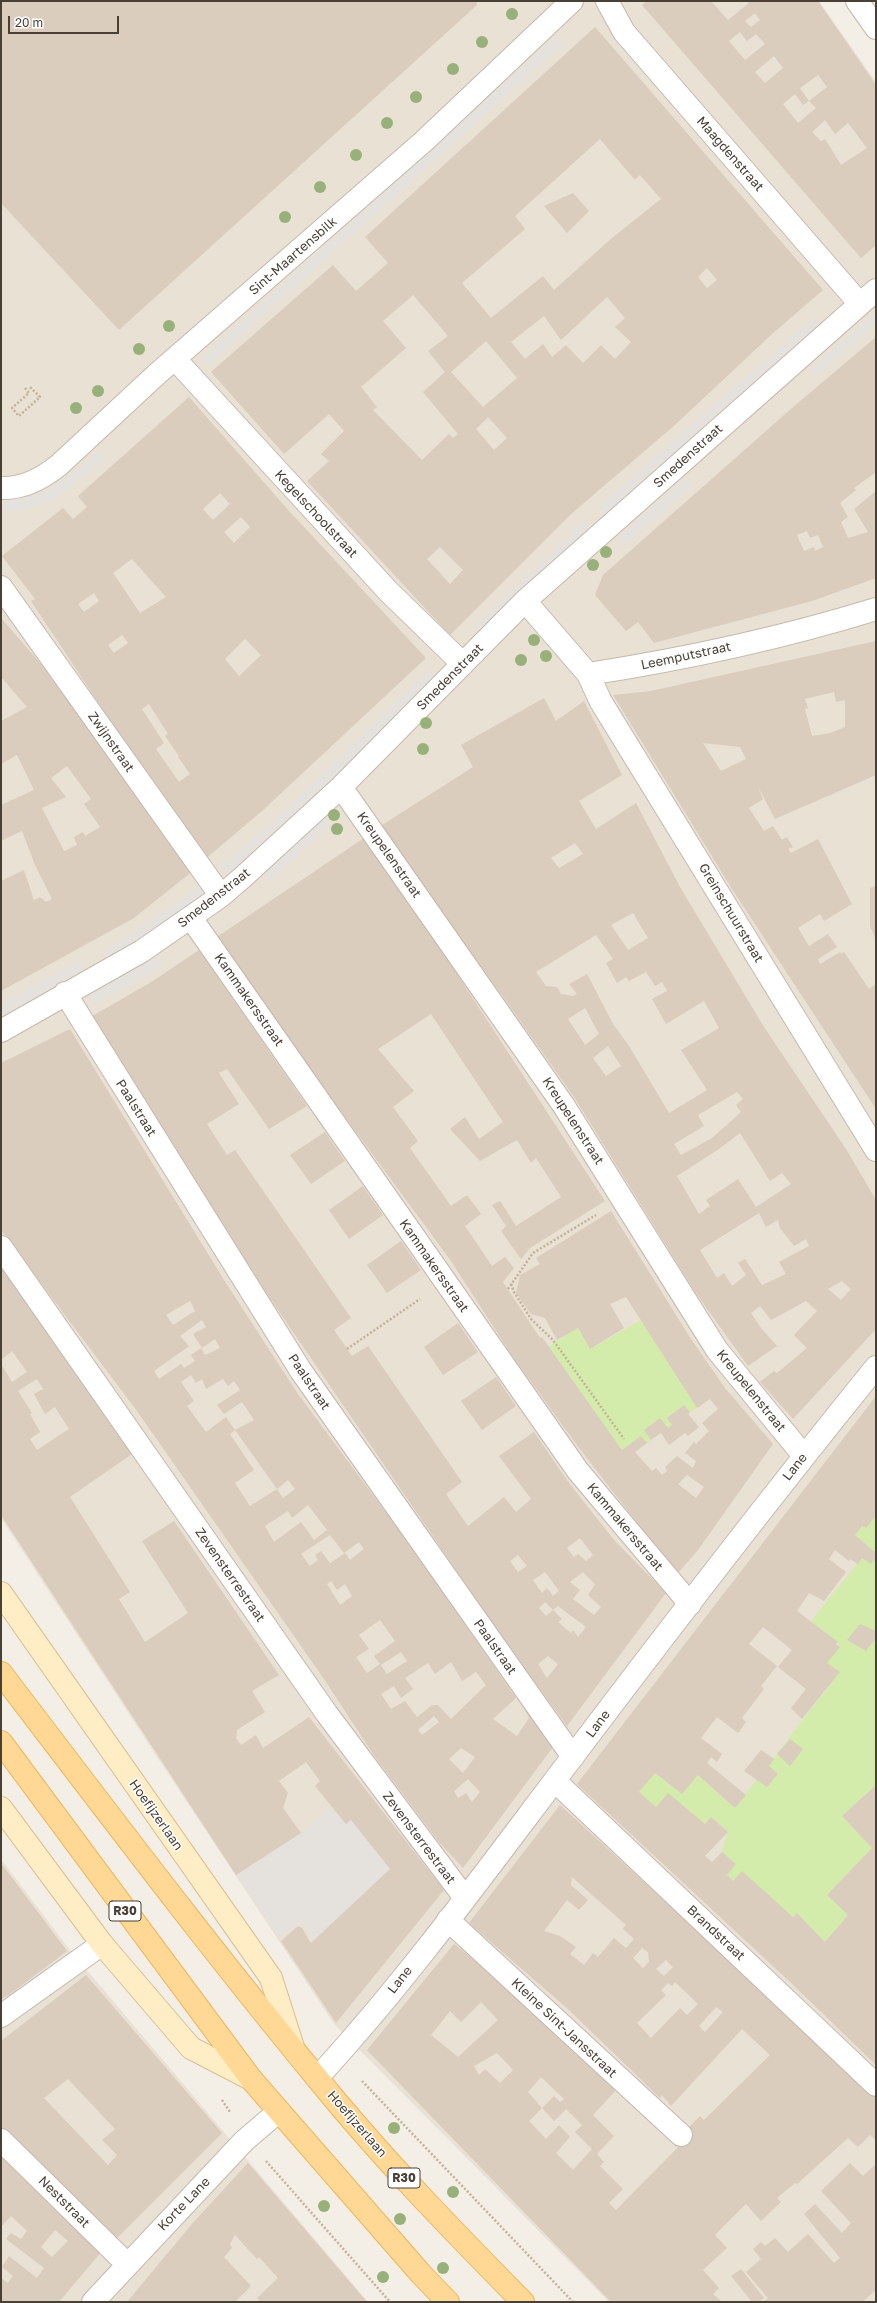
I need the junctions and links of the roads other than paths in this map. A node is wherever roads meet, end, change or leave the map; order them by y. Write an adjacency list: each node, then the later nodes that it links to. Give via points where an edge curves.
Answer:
1 (572, 1): 6 (street, Sint-Maartensbilk, via 423,142)
2 (608, 1): 5 (street, Maagdenstraat, via 624,32)
3 (857, 1): 4 (street)
4 (876, 28)
5 (868, 297): 9 (street, Smedenstraat)
6 (175, 359): 7 (street, Sint-Maartensbilk, via 44,477 26,484); 11 (street, Kegelschoolstraat, via 383,586)
7 (1, 488)
8 (1, 588): 14 (street, Zwijnstraat)
9 (525, 601): 11 (street, Smedenstraat); 12 (street)
10 (876, 609): 12 (street, Leemputstraat, via 784,635)
11 (463, 664): 13 (street, Smedenstraat)
12 (588, 674): 18 (street, Greinschuurstraat, via 601,702)
13 (341, 787): 14 (street, Smedenstraat); 21 (street, Kreupelenstraat, via 564,1106 717,1350)
14 (221, 896): 15 (street, Smedenstraat)
15 (191, 918): 16 (street, Smedenstraat, via 142,951); 23 (street, Kammakersstraat, via 578,1471)
16 (65, 993): 17 (street, Smedenstraat); 26 (street, Paalstraat, via 301,1371)
17 (1, 1030)
18 (876, 1150)
19 (1, 1247): 29 (street, Zevensterrestraat, via 327,1714)
20 (876, 1367): 21 (street, Lane)
21 (804, 1456): 23 (street, Lane)
22 (1, 1593): 33 (main road, Hoefijzerlaan, via 271,1978)
23 (690, 1604): 26 (street, Lane)
24 (1, 1673): 33 (main road, Hoefijzerlaan / R30, via 157,1877)
25 (1, 1742): 35 (main road, R30)
26 (573, 1757): 27 (street, Lane)
27 (555, 1781): 29 (street, Lane); 36 (street, Brandstraat)
28 (1, 1808): 31 (main road)
29 (465, 1898): 30 (street, Lane)
30 (448, 1920): 34 (street, Lane, via 360,2031); 38 (street, Kleine Sint-Jansstraat)
31 (102, 1944): 32 (street); 35 (main road, via 190,2048)
32 (1, 2016)
33 (293, 2047): 34 (main road, Hoefijzerlaan / R30)
34 (317, 2078): 43 (main road, Hoefijzerlaan / R30, via 433,2210)
35 (250, 2079): 37 (main road, R30)
36 (876, 2085)
37 (278, 2111): 40 (street, Korte Lane, via 246,2138); 42 (main road, R30)
38 (681, 2135)
39 (1, 2140): 40 (street, Neststraat)
40 (127, 2264): 41 (street, Korte Lane)
41 (93, 2302)
42 (448, 2302)
43 (523, 2302)

